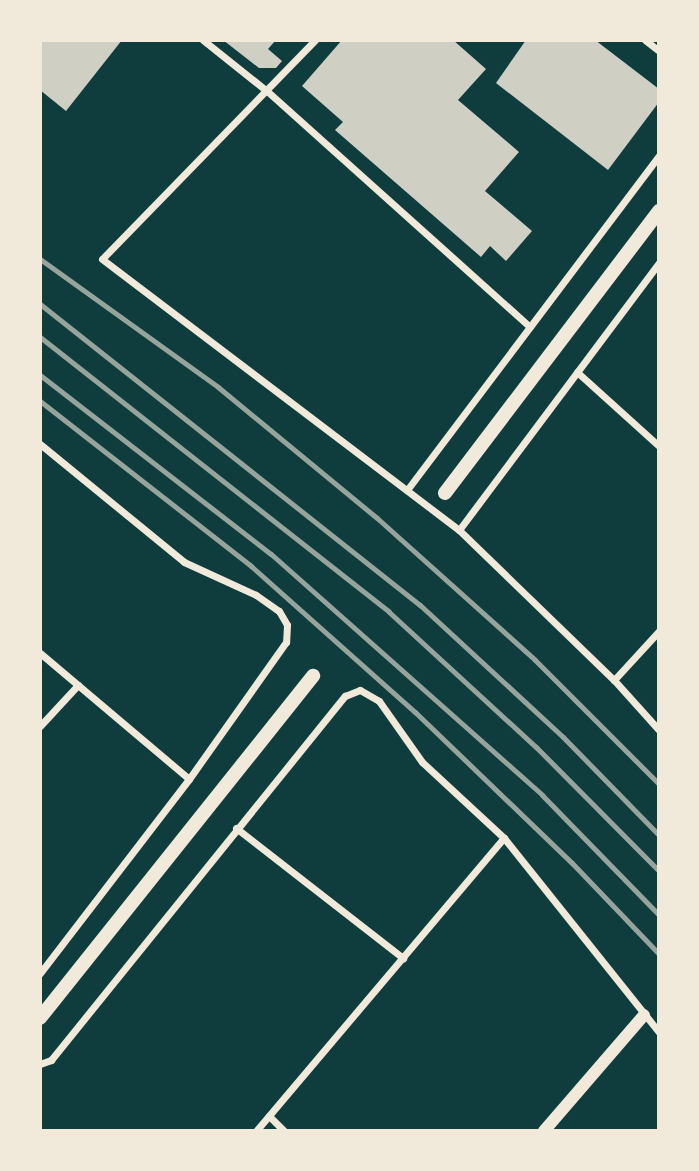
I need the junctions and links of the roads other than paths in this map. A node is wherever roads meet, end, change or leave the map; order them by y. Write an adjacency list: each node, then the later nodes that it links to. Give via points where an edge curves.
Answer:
1 (203, 40): 5 (street)
2 (315, 40): 5 (street)
3 (645, 40): 4 (street)
4 (659, 51)
5 (267, 90): 9 (street); 13 (street, via 102,259)
6 (659, 155): 9 (street)
7 (659, 211): 14 (main road)
8 (659, 263): 10 (street)
9 (530, 327): 13 (street)
10 (577, 372): 12 (street); 15 (street)
11 (40, 444): 23 (street, via 184,562 256,595 279,611 287,625 286,642)
12 (659, 446)
13 (407, 490): 15 (street)
14 (445, 493)
15 (458, 530): 19 (street)
16 (659, 631): 19 (street)
17 (40, 653): 20 (street)
18 (313, 676): 29 (main road)
19 (614, 680): 22 (street)
20 (78, 685): 21 (street); 23 (street)
21 (40, 726)
22 (659, 730)
23 (189, 779): 27 (street)
24 (236, 828): 25 (street, via 345,696 360,690 379,701 422,762); 26 (street); 31 (street, via 51,1059)
25 (504, 838): 26 (street); 28 (street)
26 (403, 958): 32 (street)
27 (40, 973)
28 (644, 1015): 30 (street); 35 (street)
29 (40, 1018)
30 (659, 1032)
31 (40, 1064)
32 (269, 1116): 33 (street); 34 (street)
33 (256, 1131)
34 (284, 1131)
35 (544, 1131)

